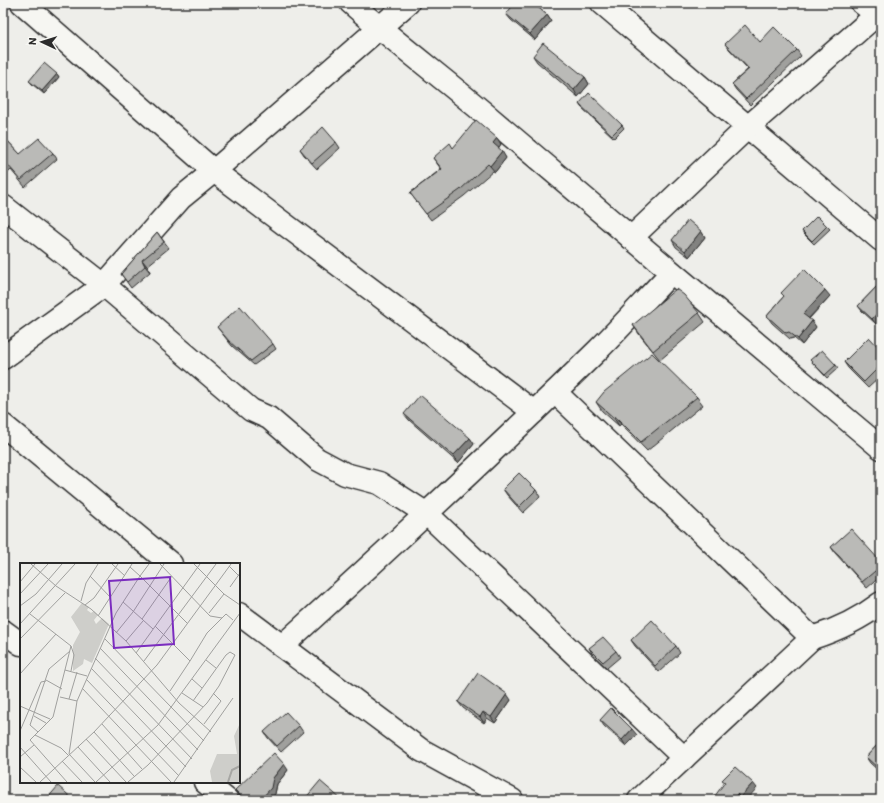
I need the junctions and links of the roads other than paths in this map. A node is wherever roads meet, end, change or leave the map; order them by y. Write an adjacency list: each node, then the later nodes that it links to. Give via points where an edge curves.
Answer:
1 (22, 3): 8 (street)
2 (351, 3): 6 (street)
3 (408, 3): 6 (street)
4 (602, 3): 7 (street)
5 (875, 12): 7 (street)
6 (379, 29): 8 (street); 10 (street, via 467,99)
7 (748, 127): 10 (street); 11 (street)
8 (214, 171): 13 (street, via 181,198); 16 (street)
9 (3, 206): 13 (street)
10 (631, 238): 12 (street)
11 (881, 240)
12 (671, 273): 15 (street); 18 (street)
13 (104, 285): 14 (street); 19 (street, via 251,410 269,418 317,459 345,474 379,483)
14 (3, 358)
15 (555, 392): 16 (street); 24 (street)
16 (534, 412): 19 (street)
17 (3, 425): 20 (street)
18 (881, 448)
19 (427, 514): 26 (street); 27 (street)
20 (170, 563)
21 (881, 603): 24 (street, via 866,615 845,626)
22 (240, 615): 26 (street)
23 (3, 632): 25 (street)
24 (812, 638): 27 (street)
25 (20, 643)
26 (282, 646): 28 (street, via 421,750)
27 (684, 758): 29 (street)
28 (512, 800)
29 (639, 800)

